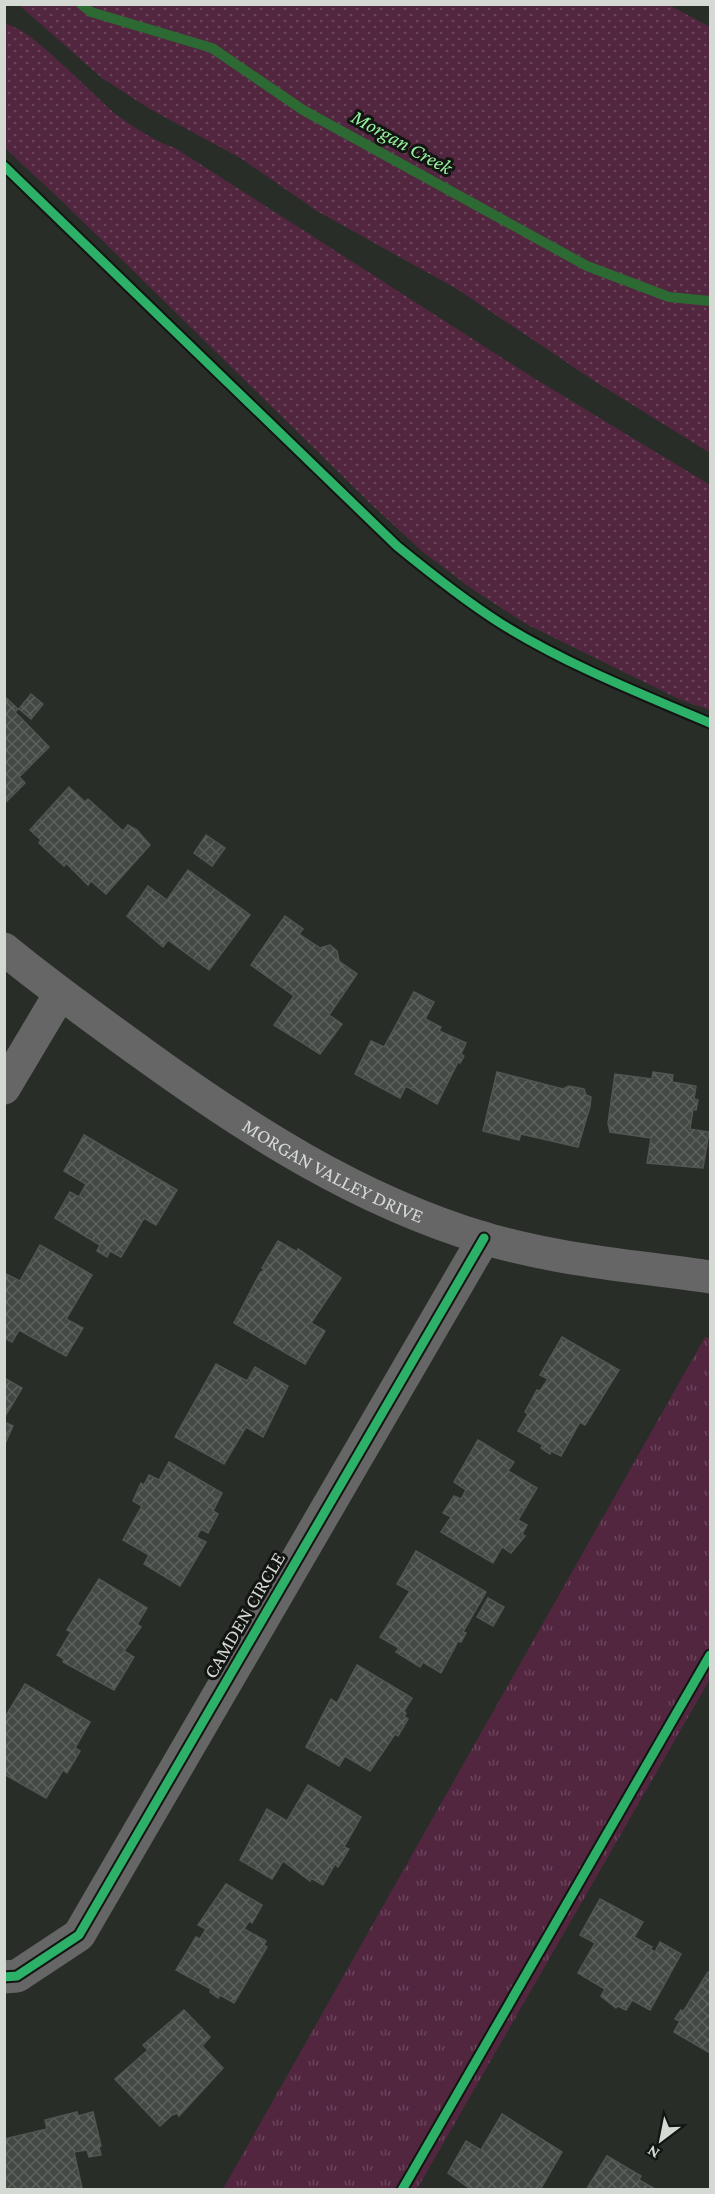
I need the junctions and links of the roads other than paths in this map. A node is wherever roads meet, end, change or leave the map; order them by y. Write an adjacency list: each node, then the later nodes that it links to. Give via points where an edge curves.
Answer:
1 (4, 949): 2 (street, MORGAN VALLEY DRIVE)
2 (60, 994): 3 (street); 4 (street, MORGAN VALLEY DRIVE, via 290,1154 438,1223)
3 (4, 1088)
4 (484, 1238): 5 (street, MORGAN VALLEY DRIVE, via 523,1249); 6 (street, CAMDEN CIRCLE, via 79,1935 17,1976)
5 (711, 1277)
6 (4, 1977)

